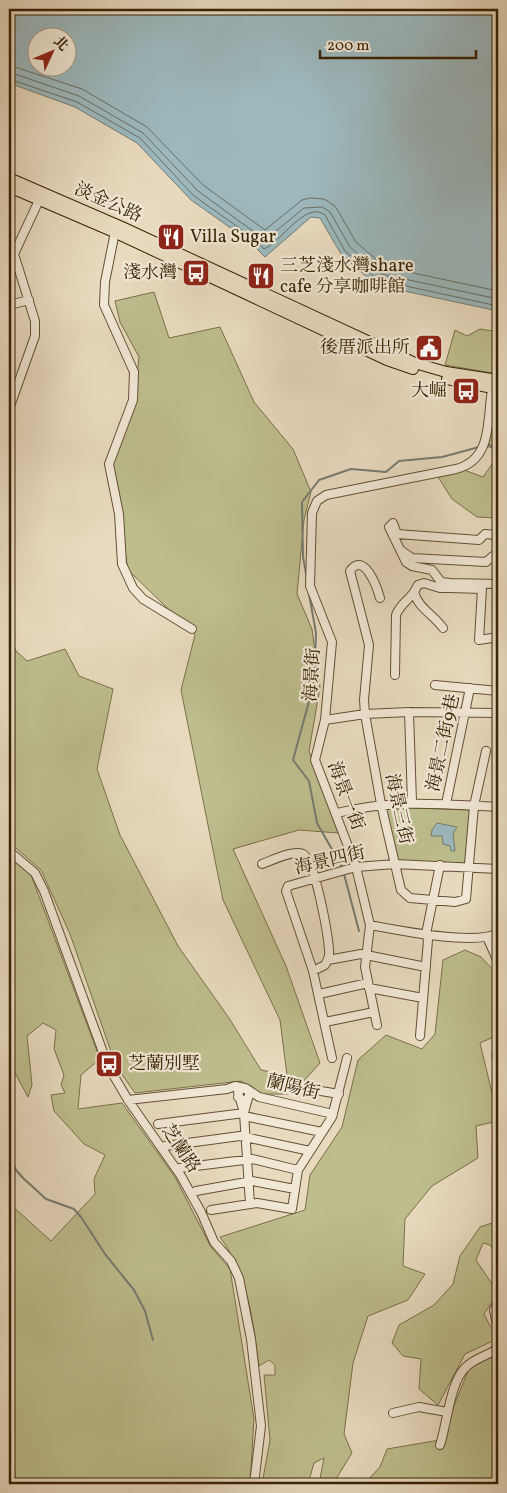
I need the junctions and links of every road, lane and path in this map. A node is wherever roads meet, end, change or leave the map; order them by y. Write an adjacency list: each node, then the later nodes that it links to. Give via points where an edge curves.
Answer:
1 (9, 178): 3 (main road, 淡金公路)
2 (9, 187): 3 (main road, 淡金公路)
3 (41, 196): 4 (main road, 淡金公路); 5 (street)
4 (115, 228): 8 (main road, 淡金公路, via 387,360 444,378); 18 (street, via 104,305 134,372 134,400 109,464 119,514 122,564 133,588 143,599)
5 (12, 255): 6 (street)
6 (29, 300): 7 (street); 9 (street, via 35,336)
7 (9, 306)
8 (495, 384): 28 (street, 海景街, via 485,445 480,456 465,467 322,497 314,506 310,586 332,642)
9 (9, 405)
10 (498, 535): 11 (street, via 485,534 478,540 397,534 393,523 390,523)
11 (400, 550): 12 (street, via 412,558 486,562); 14 (street, via 406,562 432,570 441,582)
12 (498, 556)
13 (498, 584): 14 (street)
14 (450, 585): 15 (street, via 440,588 424,582); 19 (street, via 482,589 479,640)
15 (414, 592): 17 (street, via 416,601); 20 (street, via 399,607 396,615)
16 (380, 598): 26 (street, 海景三街, via 376,582 364,566 353,566 350,571 369,645)
17 (443, 628)
18 (192, 629)
19 (498, 637)
20 (395, 675)
21 (435, 685): 22 (street)
22 (470, 688): 23 (street); 27 (street, 海景二街9巷)
23 (498, 691)
24 (409, 712): 26 (street); 27 (street); 30 (street)
25 (498, 713): 27 (street)
26 (365, 714): 28 (street); 31 (street, 海景三街)
27 (463, 714): 32 (street, 海景二街9巷)
28 (325, 720): 35 (street, 海景一街, via 315,760)
29 (486, 751): 33 (street, 海景三街)
30 (412, 802): 31 (street); 32 (street)
31 (381, 804): 35 (street); 38 (street, 海景三街)
32 (446, 804): 33 (street)
33 (474, 806): 34 (street); 41 (street, 海景三街)
34 (498, 806)
35 (337, 813): 40 (street, 海景一街)
36 (9, 851): 69 (street, 芝蘭路, via 35,873 44,891 108,1066)
37 (262, 864): 43 (street, via 302,854 309,859)
38 (395, 864): 39 (street, 海景四街); 40 (street, 海景四街); 44 (street, 海景三街, via 401,890 406,896)
39 (440, 865): 41 (street, 海景四街); 44 (street)
40 (356, 867): 43 (street, 海景四街); 45 (street, 海景一街)
41 (469, 868): 42 (street, 海景四街); 44 (street, 海景三街, via 466,899 461,902)
42 (498, 869)
43 (315, 877): 50 (street, via 330,952); 53 (street, 海景四街, via 288,886 286,891)
44 (434, 900): 47 (street)
45 (370, 925): 47 (street); 49 (street)
46 (498, 933): 48 (street)
47 (426, 934): 48 (street); 52 (street)
48 (487, 937): 51 (street)
49 (366, 955): 50 (street); 52 (street); 54 (street, via 364,967)
50 (328, 960): 53 (street)
51 (498, 962)
52 (426, 967): 56 (street)
53 (314, 971): 55 (street, 海景四街)
54 (368, 986): 55 (street); 56 (street); 57 (street)
55 (318, 994): 58 (street, 海景四街)
56 (423, 998): 60 (street)
57 (374, 1012): 58 (street); 59 (street)
58 (325, 1022): 61 (street, 海景四街)
59 (377, 1026)
60 (420, 1036)
61 (332, 1058)
62 (347, 1058): 66 (street, 蘭陽街)
63 (227, 1089): 64 (street, 蘭陽街, via 235,1086); 67 (street, 蘭陽街); 69 (street, 蘭陽街)
64 (246, 1089): 67 (street, 蘭陽街, via 240,1089); 68 (street, 蘭陽街, via 250,1094); 70 (street, 蘭陽街, via 259,1097)
65 (321, 1090): 66 (street, 蘭陽街)
66 (339, 1094): 70 (street, 蘭陽街)
67 (238, 1096): 68 (street, 蘭陽街, via 242,1100); 71 (street, 蘭陽街)
68 (248, 1098): 71 (street, 蘭陽街)
69 (128, 1100): 91 (street, 芝蘭路, via 181,1176 214,1242 231,1261 238,1278 251,1339 261,1426)
70 (333, 1114): 73 (street, 蘭陽街)
71 (244, 1115): 72 (street, 蘭陽街); 73 (street, 蘭陽街); 74 (street, 蘭陽街)
72 (158, 1124)
73 (322, 1132): 76 (street, 蘭陽街)
74 (245, 1136): 75 (street); 76 (street); 77 (street, 蘭陽街)
75 (166, 1146)
76 (310, 1151): 79 (street, 蘭陽街)
77 (246, 1159): 78 (street); 79 (street); 80 (street, 蘭陽街)
78 (180, 1168)
79 (298, 1170): 81 (street, 蘭陽街)
80 (248, 1182): 81 (street); 82 (street); 83 (street, 蘭陽街)
81 (295, 1189): 83 (street, 蘭陽街, via 292,1209)
82 (196, 1191)
83 (250, 1204): 84 (street, 蘭陽街)
84 (211, 1210)
85 (498, 1302): 86 (street, via 494,1310)
86 (498, 1330)
87 (498, 1348): 88 (street, via 460,1374)
88 (447, 1412): 89 (street, via 419,1406); 90 (street)
89 (394, 1413)
90 (440, 1444)
91 (254, 1484)

